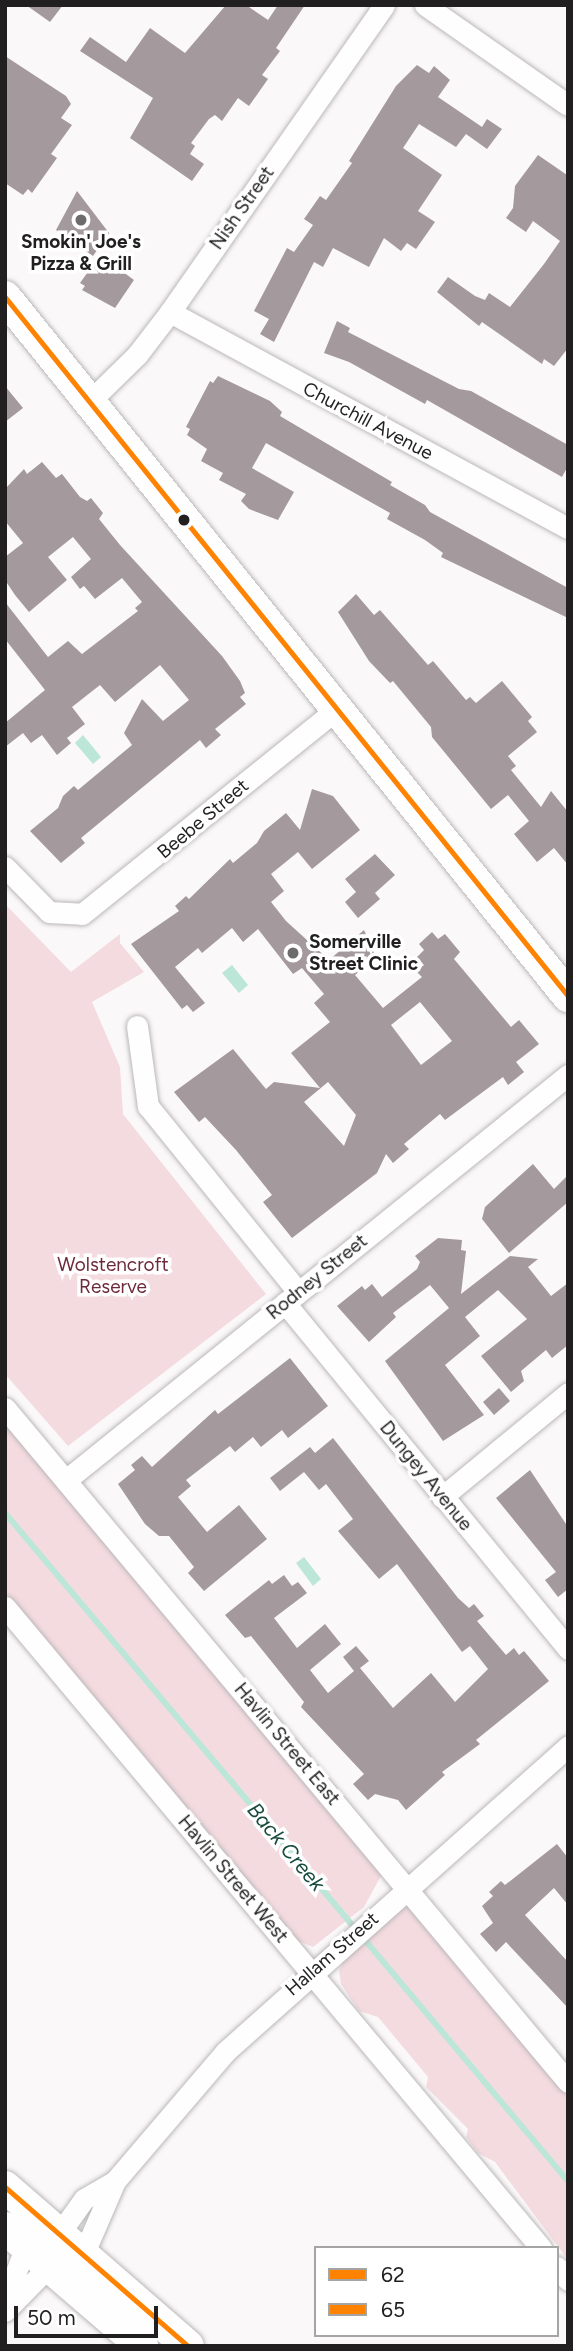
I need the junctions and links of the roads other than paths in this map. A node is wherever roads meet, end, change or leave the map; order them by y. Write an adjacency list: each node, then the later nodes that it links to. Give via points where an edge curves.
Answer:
1 (384, 5): 5 (street, Nish Street)
2 (425, 5): 3 (street)
3 (568, 105)
4 (5, 298): 6 (street)
5 (170, 312): 6 (street, Nish Street); 7 (street, Churchill Avenue)
6 (90, 401): 8 (street)
7 (568, 528)
8 (338, 708): 9 (street, Beebe Street, via 82,914 62,916 35,902); 10 (street)
9 (5, 867)
10 (568, 996)
11 (137, 1026): 13 (street, Dungey Avenue, via 148,1106)
12 (568, 1075): 13 (street, Rodney Street)
13 (291, 1297): 16 (street, Rodney Street); 17 (street, Dungey Avenue)
14 (568, 1393): 17 (street)
15 (5, 1408): 16 (street, Havlin Street East)
16 (66, 1480): 21 (street, Havlin Street East)
17 (442, 1497): 19 (street, Dungey Avenue)
18 (5, 1607): 22 (street, Havlin Street West)
19 (568, 1649)
20 (568, 1746): 21 (street, Hallam Street)
21 (409, 1887): 22 (street, Hallam Street); 23 (street, Havlin Street East)
22 (312, 1972): 24 (street, Hallam Street, via 225,2052); 28 (street, Havlin Street West)
23 (568, 2082)
24 (115, 2181): 26 (street, Hallam Street, via 84,2199); 29 (street, Hallam Street)
25 (5, 2187): 26 (street)
26 (59, 2234): 27 (street, Hallam Street); 29 (street)
27 (27, 2246): 30 (street, Hallam Street); 31 (street, Hallam Street); 32 (street)
28 (539, 2246)
29 (83, 2255): 33 (street)
30 (5, 2301)
31 (5, 2311)
32 (142, 2346)
33 (188, 2346)

